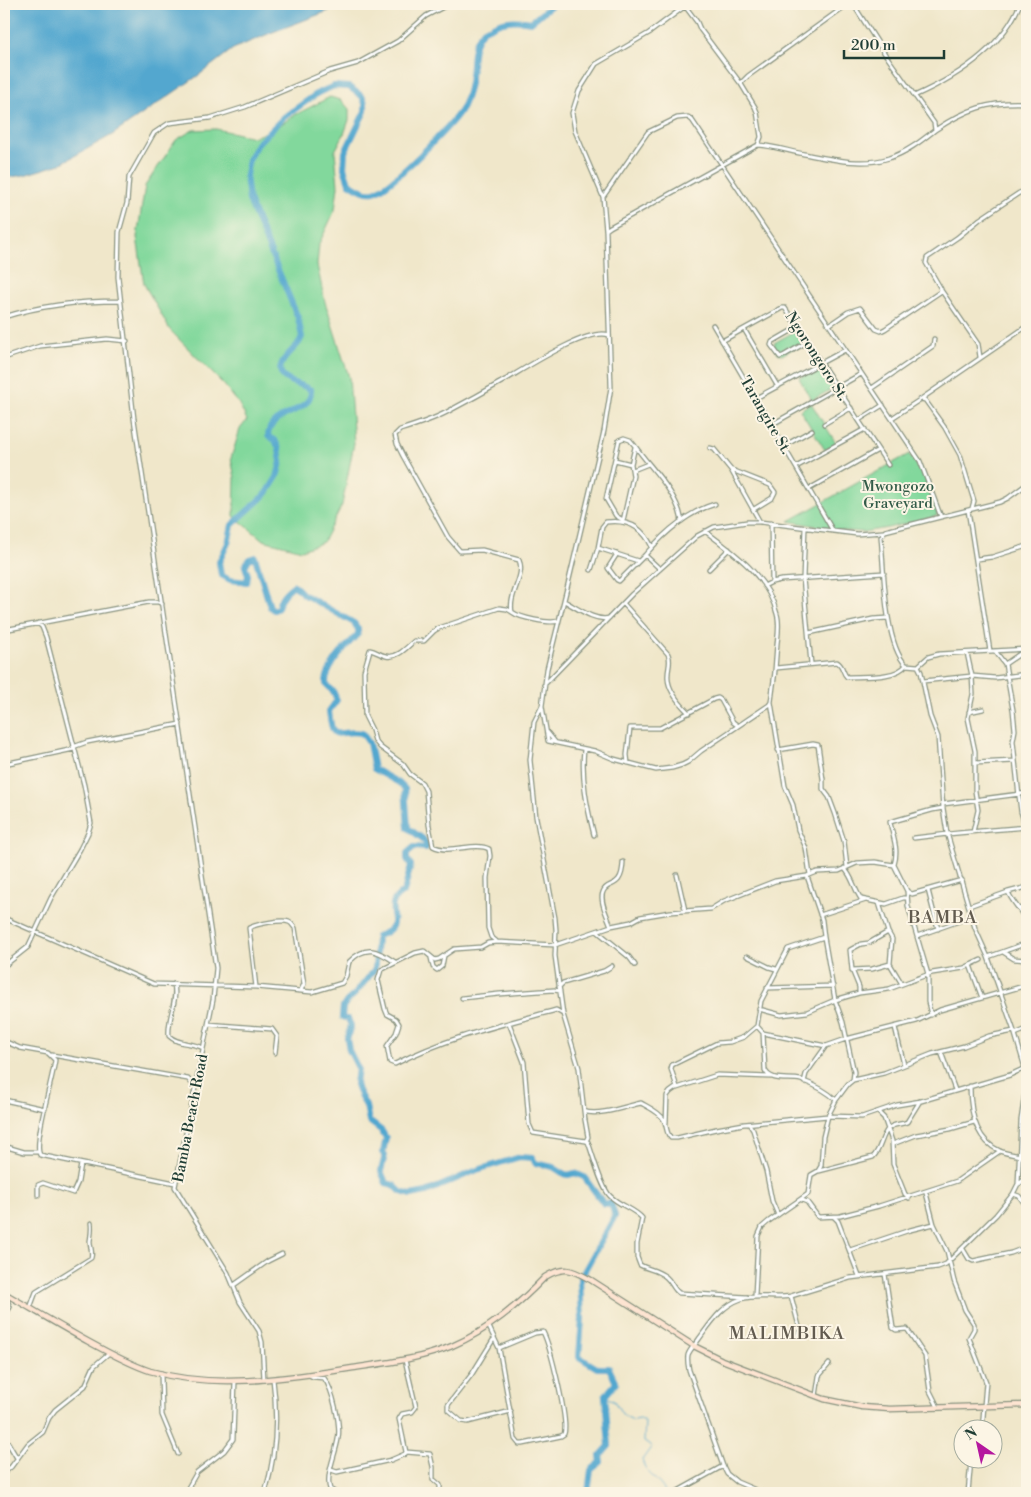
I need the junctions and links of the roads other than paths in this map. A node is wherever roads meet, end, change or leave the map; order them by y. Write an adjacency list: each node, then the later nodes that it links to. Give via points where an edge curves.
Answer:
1 (449, 4): 18 (street, Bamba Beach Road, via 426,16 398,41 358,63 330,71 245,107 159,128 129,177 118,242)
2 (848, 4): 6 (street, via 742,80)
3 (853, 4): 7 (street)
4 (1020, 4): 7 (street, via 989,49 951,77)
5 (686, 5): 6 (street); 13 (street, via 649,33 596,64 574,102 572,118 575,131)
6 (741, 84): 10 (street, via 757,112 761,137)
7 (914, 96): 9 (street, via 934,123)
8 (1026, 101): 9 (street, via 979,107)
9 (935, 130): 10 (street, via 895,156 877,161 851,161)
10 (758, 145): 11 (street)
11 (721, 165): 13 (street, via 692,120 677,118 648,132); 15 (street); 21 (street)
12 (1027, 190): 17 (street, via 927,258 926,263)
13 (603, 197): 14 (street)
14 (605, 224): 15 (street); 16 (street)
15 (610, 227): 16 (street)
16 (606, 231): 25 (street)
17 (941, 289): 21 (street, via 881,331 860,308); 31 (street, via 978,344)
18 (120, 301): 19 (street, via 38,307); 27 (street, Bamba Beach Road)
19 (4, 316)
20 (713, 325): 28 (street, Tarangire St.)
21 (829, 325): 30 (street)
22 (1027, 326): 31 (street)
23 (798, 327): 24 (street, Ngorongoro St., via 782,307); 29 (street, Ngorongoro St.); 29 (street, via 772,342 778,356)
24 (744, 329): 28 (street, Ngorongoro St.); 35 (street)
25 (609, 335): 90 (street, via 611,387 604,431); 93 (street, via 604,333 558,349 444,414 400,430 395,435 396,444 456,549 463,552 486,551 519,560)
26 (934, 339): 37 (street, via 933,346)
27 (126, 341): 32 (street, via 107,339 40,346); 92 (street, Bamba Beach Road, via 134,418)
28 (722, 341): 38 (street, Tarangire St.)
29 (807, 342): 33 (street, Ngorongoro St.)
30 (845, 350): 33 (street); 34 (street)
31 (980, 357): 39 (street)
32 (4, 358)
33 (821, 364): 35 (street); 36 (street, Ngorongoro St.)
34 (862, 374): 36 (street); 37 (street)
35 (778, 387): 38 (street)
36 (838, 388): 41 (street, Ngorongoro St.); 45 (street)
37 (872, 388): 40 (street)
38 (756, 398): 45 (street, Tarangire St.)
39 (921, 399): 42 (street); 63 (street, via 945,428 960,455 974,501)
40 (883, 405): 42 (street); 43 (street)
41 (851, 408): 43 (street, Ngorongoro St.); 44 (street)
42 (892, 418): 64 (street, via 922,465)
43 (859, 420): 46 (street, Ngorongoro St.)
44 (824, 424)
45 (771, 425): 49 (street, Tarangire St.)
46 (865, 429): 51 (street, Ngorongoro St.); 56 (street)
47 (812, 430): 49 (street)
48 (635, 446): 52 (street, via 630,440 621,438); 53 (street); 54 (street)
49 (784, 446): 56 (street, Tarangire St.)
50 (710, 448): 58 (street)
51 (879, 450): 55 (street, Ngorongoro St.); 60 (street)
52 (615, 460): 53 (street); 65 (street, via 606,499)
53 (630, 464): 57 (street)
54 (648, 464): 57 (street); 66 (street, via 676,501)
55 (888, 465)
56 (796, 467): 60 (street, Tarangire St.)
57 (633, 470): 65 (street)
58 (731, 470): 62 (street); 62 (street, via 766,483 775,492 772,498)
59 (1027, 484): 63 (street, via 1008,498)
60 (809, 489): 71 (street, Tarangire St.)
61 (716, 504): 66 (street, via 702,508)
62 (754, 509): 67 (street)
63 (970, 509): 64 (street); 81 (street)
64 (941, 517): 72 (street)
65 (623, 521): 73 (street); 77 (street, via 603,523)
66 (682, 521): 74 (street)
67 (760, 522): 68 (street); 70 (street, via 731,524)
68 (771, 523): 69 (street); 88 (street)
69 (805, 528): 71 (street); 87 (street)
70 (705, 531): 78 (street); 83 (street)
71 (834, 531): 72 (street, via 857,534)
72 (883, 532): 86 (street)
73 (648, 537): 74 (street); 76 (street)
74 (659, 540): 76 (street)
75 (1027, 546): 81 (street)
76 (652, 547): 80 (street)
77 (598, 548): 79 (street); 84 (street)
78 (729, 549): 85 (street); 89 (street, via 743,560)
79 (617, 554): 82 (street); 82 (street, via 608,568 619,581)
80 (645, 555): 82 (street); 83 (street)
81 (977, 559): 103 (street)
82 (638, 562)
83 (660, 569): 91 (street)
84 (591, 570)
85 (709, 570)
86 (884, 573): 87 (street); 95 (street)
87 (803, 578): 88 (street); 101 (street)
88 (772, 582): 89 (street)
89 (764, 586): 110 (street, via 778,618)
90 (564, 601): 94 (street, via 594,616); 96 (street)
91 (623, 603): 94 (street); 120 (street, via 668,654 669,685)
92 (162, 604): 98 (street, via 149,602); 121 (street, Bamba Beach Road)
93 (512, 612): 97 (street); 168 (street, via 499,608 439,628 424,641 414,641 408,649 392,656 386,657 370,650 364,671 365,716 380,747 403,764 426,790 434,846 440,849 489,849 488,928)
94 (610, 618): 115 (street)
95 (888, 618): 101 (street); 108 (street, via 895,644)
96 (558, 621): 97 (street); 99 (street)
97 (553, 622): 99 (street)
98 (38, 623): 100 (street); 123 (street, via 46,637)
99 (557, 628): 115 (street)
100 (4, 630)
101 (809, 633): 106 (street)
102 (1027, 649): 104 (street); 107 (street)
103 (990, 651): 104 (street); 105 (street)
104 (995, 651): 107 (street)
105 (967, 653): 109 (street, via 933,654); 112 (street)
106 (812, 664): 108 (street, via 837,662 847,677 888,675); 110 (street)
107 (1005, 664): 113 (street)
108 (906, 665): 109 (street)
109 (918, 666): 114 (street)
110 (776, 668): 116 (street)
111 (1027, 674): 113 (street)
112 (972, 676): 113 (street); 114 (street); 119 (street)
113 (1007, 677): 126 (street, via 1015,730)
114 (923, 681): 133 (street, via 938,737)
115 (544, 685): 117 (street)
116 (771, 702): 122 (street); 125 (street)
117 (542, 706): 124 (street, via 547,731 556,742); 170 (street, via 534,722 530,760 535,812 555,924)
118 (983, 709): 119 (street)
119 (969, 712): 128 (street)
120 (689, 713): 122 (street, via 718,698); 127 (street, via 660,728 630,728)
121 (180, 724): 123 (street, via 87,742); 189 (street, Bamba Beach Road, via 214,947)
122 (738, 725): 127 (street, via 682,766 656,770)
123 (74, 748): 129 (street); 163 (street, via 91,823)
124 (584, 748): 127 (street); 138 (street, via 584,782)
125 (778, 750): 142 (street, via 818,746 823,789 836,813 844,841); 144 (street, via 784,786 806,848)
126 (1015, 761): 128 (street); 131 (street)
127 (628, 763)
128 (975, 763): 132 (street)
129 (4, 764)
130 (1027, 794): 131 (street)
131 (1019, 796): 132 (street); 135 (street)
132 (976, 799): 133 (street); 136 (street, via 978,810)
133 (943, 804): 134 (street)
134 (943, 808): 137 (street); 141 (street, via 890,822 896,845)
135 (1027, 828): 136 (street)
136 (973, 832): 137 (street)
137 (947, 833): 139 (street); 145 (street)
138 (594, 835)
139 (914, 838)
140 (623, 862): 161 (street, via 618,882 603,892 602,899)
141 (894, 865): 142 (street, via 857,863); 148 (street)
142 (846, 868): 144 (street); 151 (street, via 857,893)
143 (677, 875): 155 (street)
144 (809, 875): 155 (street, via 776,880 711,909); 157 (street)
145 (962, 880): 147 (street); 153 (street)
146 (1027, 887): 149 (street)
147 (928, 890): 148 (street, via 915,894); 162 (street)
148 (907, 891): 150 (street)
149 (1008, 892): 153 (street); 156 (street)
150 (907, 898): 152 (street); 166 (street)
151 (867, 900): 152 (street); 157 (street)
152 (878, 904): 165 (street)
153 (969, 906): 159 (street)
154 (1027, 906): 156 (street)
155 (685, 910): 161 (street)
156 (1019, 910): 160 (street)
157 (820, 914): 167 (street)
158 (4, 918): 163 (street)
159 (972, 919): 162 (street); 174 (street)
160 (1027, 925)
161 (611, 926): 164 (street)
162 (938, 929): 166 (street)
163 (35, 932): 182 (street, via 28,947); 187 (street, via 154,984)
164 (597, 932): 170 (street); 180 (street)
165 (888, 932): 179 (street, via 892,939); 185 (street, via 850,950)
166 (917, 936): 186 (street)
167 (824, 937): 184 (street, via 788,949); 191 (street)
168 (497, 942): 170 (street); 172 (street, via 454,949)
169 (1027, 943): 171 (street)
170 (555, 945): 194 (street)
171 (1003, 951): 174 (street); 177 (street, via 1014,959)
172 (444, 956): 175 (street, via 439,960); 175 (street, via 442,966 437,970 433,968)
173 (747, 956): 184 (street)
174 (988, 957): 196 (street)
175 (431, 958): 178 (street, via 424,951 415,952)
176 (980, 960): 181 (street)
177 (1027, 960)
178 (396, 962): 195 (street, via 377,950 368,950 350,962 342,983 312,992); 204 (street, via 381,970 378,980 387,1014 399,1024 387,1046 392,1063 431,1046)
179 (890, 964): 185 (street); 188 (street)
180 (636, 965)
181 (970, 965): 186 (street); 199 (street)
182 (4, 966)
183 (612, 966): 194 (street, via 563,983)
184 (776, 969): 193 (street)
185 (852, 970): 197 (street)
186 (928, 974): 188 (street); 203 (street)
187 (174, 984): 189 (street); 214 (street, via 169,1036)
188 (902, 984): 197 (street)
189 (215, 985): 192 (street); 205 (street, Bamba Beach Road)
190 (1027, 985): 196 (street)
191 (833, 986): 193 (street); 200 (street)
192 (256, 987): 195 (street); 195 (street, via 249,928 285,921 295,928 304,984)
193 (767, 988): 201 (street)
194 (559, 989): 198 (street); 202 (street)
195 (300, 991)
196 (1000, 992): 199 (street); 210 (street)
197 (860, 994): 200 (street)
198 (462, 998)
199 (982, 998): 203 (street)
200 (835, 1000): 201 (street, via 807,1012 781,1015); 211 (street)
201 (759, 1009): 206 (street)
202 (563, 1014): 204 (street, via 556,1010); 232 (street, via 579,1068)
203 (931, 1015): 207 (street)
204 (509, 1023): 239 (street, via 524,1062 529,1124 533,1133)
205 (208, 1024): 214 (street, Bamba Beach Road); 216 (street, via 272,1029 277,1036)
206 (757, 1026): 209 (street); 225 (street, via 739,1039 717,1043 672,1065 670,1069)
207 (895, 1027): 211 (street); 218 (street)
208 (1027, 1029): 210 (street)
209 (763, 1033): 213 (street); 220 (street, via 765,1070)
210 (1015, 1033): 215 (street, via 993,1035); 219 (street)
211 (846, 1038): 213 (street); 221 (street)
212 (4, 1041): 217 (street)
213 (826, 1046): 222 (street)
214 (203, 1048): 224 (street, Bamba Beach Road)
215 (941, 1052): 218 (street); 226 (street)
216 (275, 1053)
217 (52, 1055): 224 (street, via 188,1080); 231 (street, via 55,1060)
218 (904, 1065): 221 (street)
219 (1026, 1066): 223 (street, via 1010,1075); 230 (street)
220 (772, 1077): 222 (street); 225 (street, via 717,1075)
221 (853, 1080): 228 (street)
222 (804, 1082): 228 (street)
223 (970, 1086): 226 (street); 235 (street)
224 (195, 1088): 248 (street, Bamba Beach Road)
225 (676, 1088): 236 (street, via 667,1096)
226 (955, 1090): 229 (street)
227 (4, 1100): 231 (street)
228 (836, 1100): 234 (street)
229 (921, 1101): 233 (street); 238 (street, via 907,1122)
230 (1025, 1107): 244 (street)
231 (45, 1109): 243 (street)
232 (584, 1111): 236 (street, via 591,1114 641,1103 661,1116); 239 (street)
233 (879, 1112): 234 (street, via 854,1118); 238 (street)
234 (828, 1116): 237 (street); 246 (street)
235 (974, 1122): 240 (street, via 916,1135); 242 (street, via 989,1144)
236 (666, 1124): 237 (street, via 671,1138)
237 (749, 1124): 256 (street)
238 (888, 1129): 240 (street); 246 (street, via 873,1157)
239 (586, 1141): 271 (street, via 607,1192 642,1218 637,1244 640,1265 655,1269 668,1278 679,1293)
240 (893, 1144): 253 (street, via 893,1164)
241 (4, 1146): 243 (street)
242 (1000, 1151): 244 (street); 250 (street, via 957,1182)
243 (38, 1152): 245 (street, via 43,1157)
244 (1020, 1156): 249 (street)
245 (81, 1164): 248 (street); 252 (street, via 73,1192 43,1183 38,1186)
246 (818, 1171): 254 (street, via 811,1175 808,1194)
247 (1027, 1177): 249 (street)
248 (175, 1183): 267 (street, Bamba Beach Road, via 176,1190)
249 (1018, 1184): 251 (street)
250 (926, 1193): 253 (street); 259 (street)
251 (1013, 1194): 255 (street, via 1019,1196); 261 (street)
252 (38, 1195)
253 (909, 1198): 257 (street)
254 (801, 1200): 256 (street); 257 (street, via 807,1202 818,1217)
255 (1027, 1207)
256 (778, 1215): 269 (street, via 762,1227 758,1236)
257 (833, 1217): 262 (street, via 838,1221)
258 (91, 1223): 273 (street, via 91,1258 36,1292)
259 (934, 1224): 262 (street); 264 (street)
260 (1027, 1247): 261 (street, via 1011,1254 973,1261)
261 (963, 1249): 264 (street)
262 (850, 1250): 266 (street)
263 (282, 1254): 267 (street)
264 (949, 1263): 265 (street); 290 (street, via 962,1302 974,1324 969,1338 986,1382)
265 (885, 1274): 266 (street); 291 (street, via 893,1328 907,1329 923,1351 930,1391)
266 (859, 1276): 270 (street)
267 (234, 1285): 286 (street, Bamba Beach Road, via 240,1302 261,1337)
268 (4, 1293): 273 (main road)
269 (755, 1296): 270 (street); 271 (street)
270 (791, 1296): 276 (street, via 800,1330)
271 (749, 1297): 278 (street, via 735,1301 720,1312)
272 (4, 1298): 274 (street, via 10,1307)
273 (30, 1308): 280 (main road)
274 (4, 1317)
275 (489, 1326): 277 (street); 278 (main road, via 546,1276 561,1270 575,1271); 281 (main road, via 452,1346)
276 (797, 1336)
277 (494, 1339): 279 (street); 292 (street, via 448,1405 448,1410 461,1421 468,1422)
278 (694, 1346): 288 (main road); 298 (street, via 688,1355 689,1370)
279 (499, 1348): 292 (street); 292 (street, via 543,1332 550,1351 566,1431 561,1436 519,1444 515,1439)
280 (109, 1353): 283 (main road); 297 (street, via 94,1366 85,1386 55,1410 43,1432)
281 (404, 1359): 284 (main road); 295 (street, via 416,1407 412,1412 402,1414 400,1419)
282 (828, 1364): 288 (street, via 819,1376)
283 (161, 1373): 287 (main road, via 182,1378); 296 (street, via 162,1415)
284 (308, 1374): 285 (main road); 299 (street, via 324,1378 331,1391 339,1437)
285 (272, 1378): 286 (main road); 305 (street, via 276,1427)
286 (264, 1380): 287 (main road)
287 (234, 1381): 304 (street, via 233,1440 197,1472)
288 (816, 1397): 291 (main road, via 862,1407)
289 (1027, 1405): 290 (main road)
290 (984, 1406): 291 (main road); 293 (street)
291 (938, 1407)
292 (512, 1411)
293 (983, 1420)
294 (4, 1436): 297 (street)
295 (406, 1452): 299 (street, via 392,1460 337,1472); 307 (street, via 430,1454 433,1479 440,1485)
296 (178, 1454)
297 (17, 1458): 301 (street)
298 (723, 1466): 302 (street); 303 (street, via 737,1482)
299 (331, 1470): 306 (street, via 328,1488)
300 (970, 1470): 309 (street)
301 (4, 1472)
302 (678, 1491)
303 (758, 1492): 308 (street)
304 (185, 1493)
305 (266, 1493)
306 (336, 1493)
307 (440, 1493)
308 (768, 1493)
309 (968, 1493)

